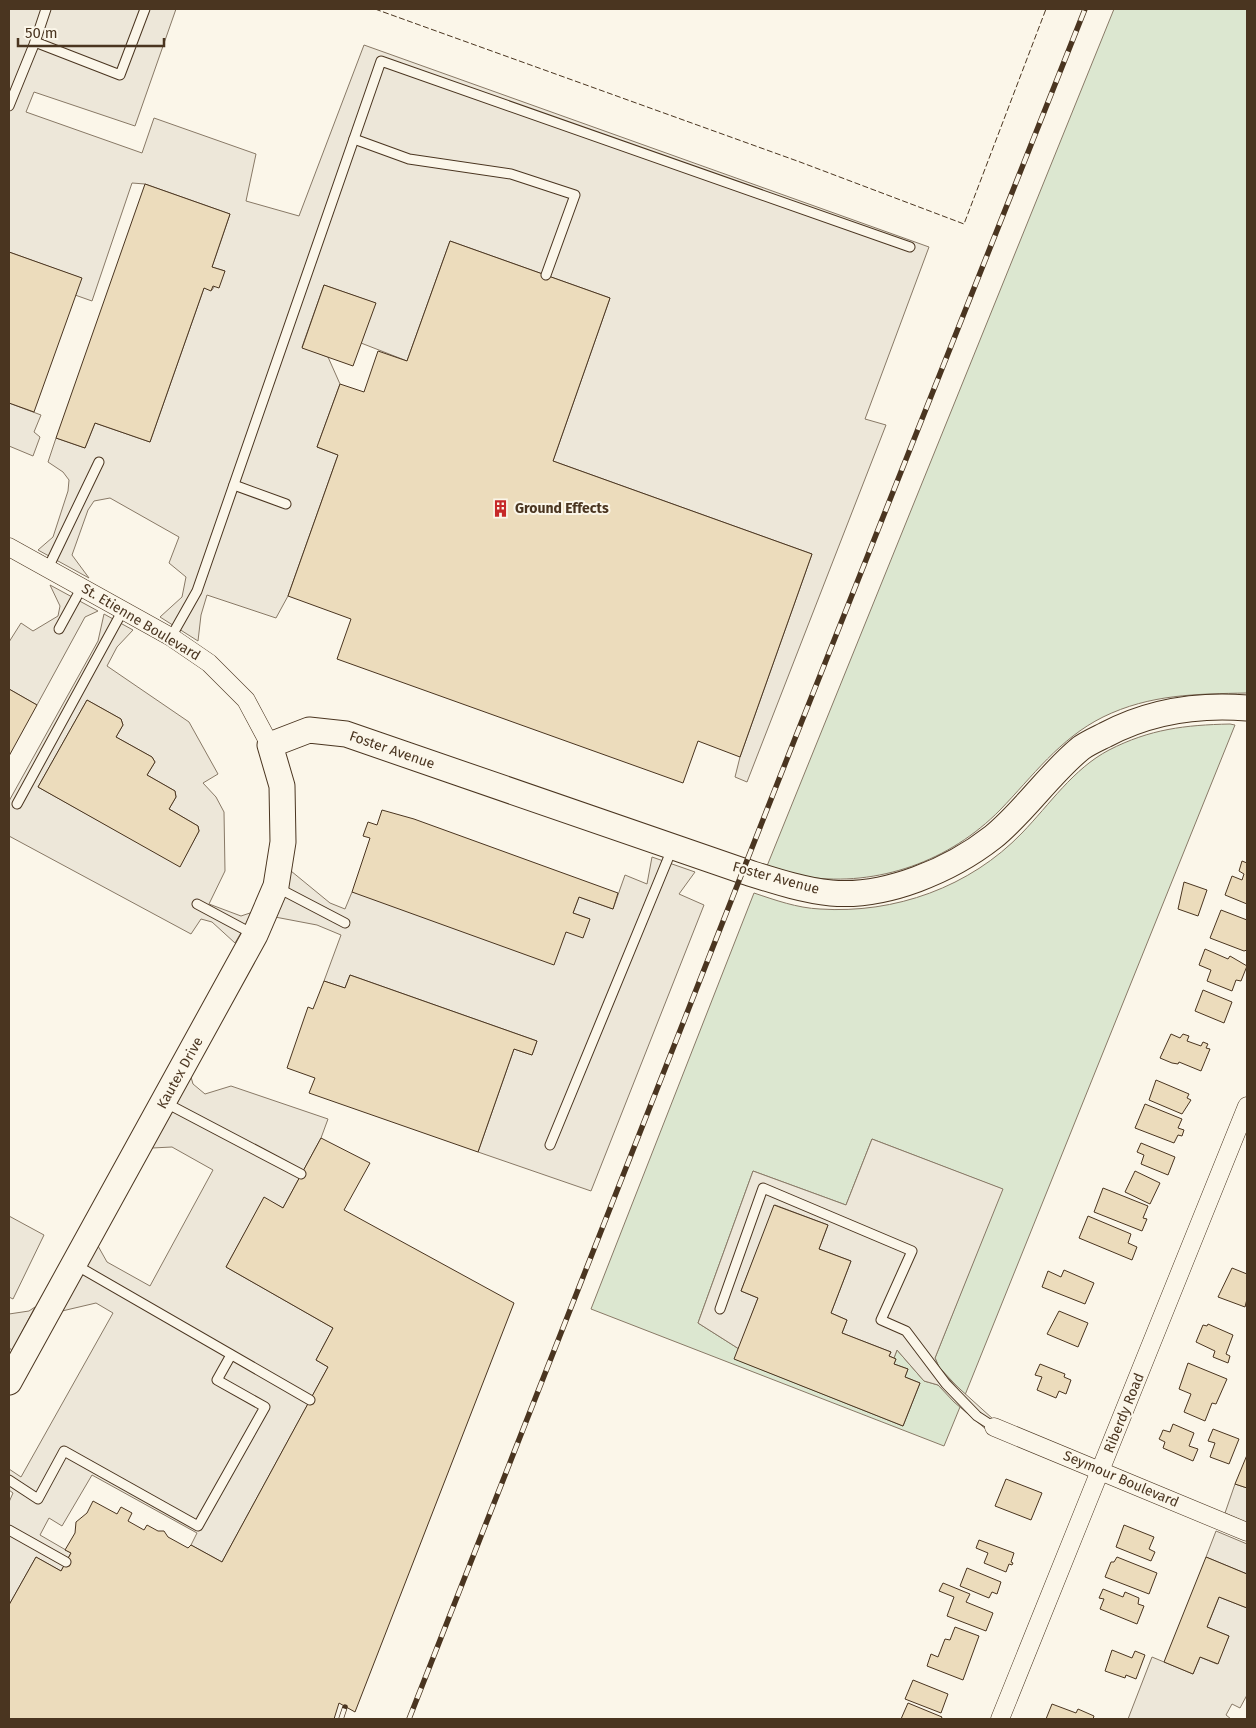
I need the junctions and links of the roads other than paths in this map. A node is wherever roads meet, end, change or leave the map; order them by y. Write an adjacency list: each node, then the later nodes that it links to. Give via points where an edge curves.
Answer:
1 (46, 9): 3 (lane)
2 (145, 9): 3 (lane, via 120,75)
3 (35, 42): 4 (lane)
4 (9, 106)
5 (354, 139): 6 (lane, via 381,61); 7 (lane, via 409,158 511,174 575,195); 9 (lane)
6 (910, 247)
7 (546, 275)
8 (99, 462): 12 (lane)
9 (234, 485): 10 (lane); 16 (lane, via 197,591)
10 (286, 504)
11 (9, 547): 12 (street, St. Etienne Boulevard)
12 (48, 568): 13 (street, St. Etienne Boulevard)
13 (82, 588): 14 (street, St. Etienne Boulevard); 15 (lane)
14 (123, 610): 16 (street, St. Etienne Boulevard); 19 (lane)
15 (59, 629)
16 (171, 637): 18 (street, St. Etienne Boulevard, via 208,662 246,700)
17 (1247, 708): 20 (street, Foster Avenue, via 1179,709 1129,722 1082,747 993,836 939,872 884,889 833,893 786,884)
18 (270, 745): 20 (street, Foster Avenue, via 309,730 346,734); 21 (street, Kautex Drive, via 282,786 283,842)
19 (17, 804)
20 (673, 846): 27 (lane)
21 (275, 886): 23 (lane); 24 (street, Kautex Drive)
22 (197, 904): 24 (lane)
23 (345, 923)
24 (255, 935): 25 (street, Kautex Drive)
25 (163, 1102): 28 (lane); 29 (street, Kautex Drive)
26 (1247, 1106): 35 (street, Riberdy Road)
27 (550, 1145)
28 (301, 1174)
29 (74, 1264): 31 (lane); 32 (street, Kautex Drive)
30 (720, 1310): 34 (lane, via 763,1188 904,1247 912,1251 881,1320 906,1331 946,1384)
31 (231, 1355): 33 (lane); 36 (lane, via 217,1380 265,1407 198,1526 64,1451 38,1499)
32 (9, 1382)
33 (310, 1400)
34 (994, 1427): 35 (street, Seymour Boulevard)
35 (1100, 1471): 38 (street, Seymour Boulevard); 40 (street, Riberdy Road)
36 (9, 1480)
37 (9, 1530): 39 (lane)
38 (1247, 1532)
39 (66, 1562)
40 (1000, 1719)

